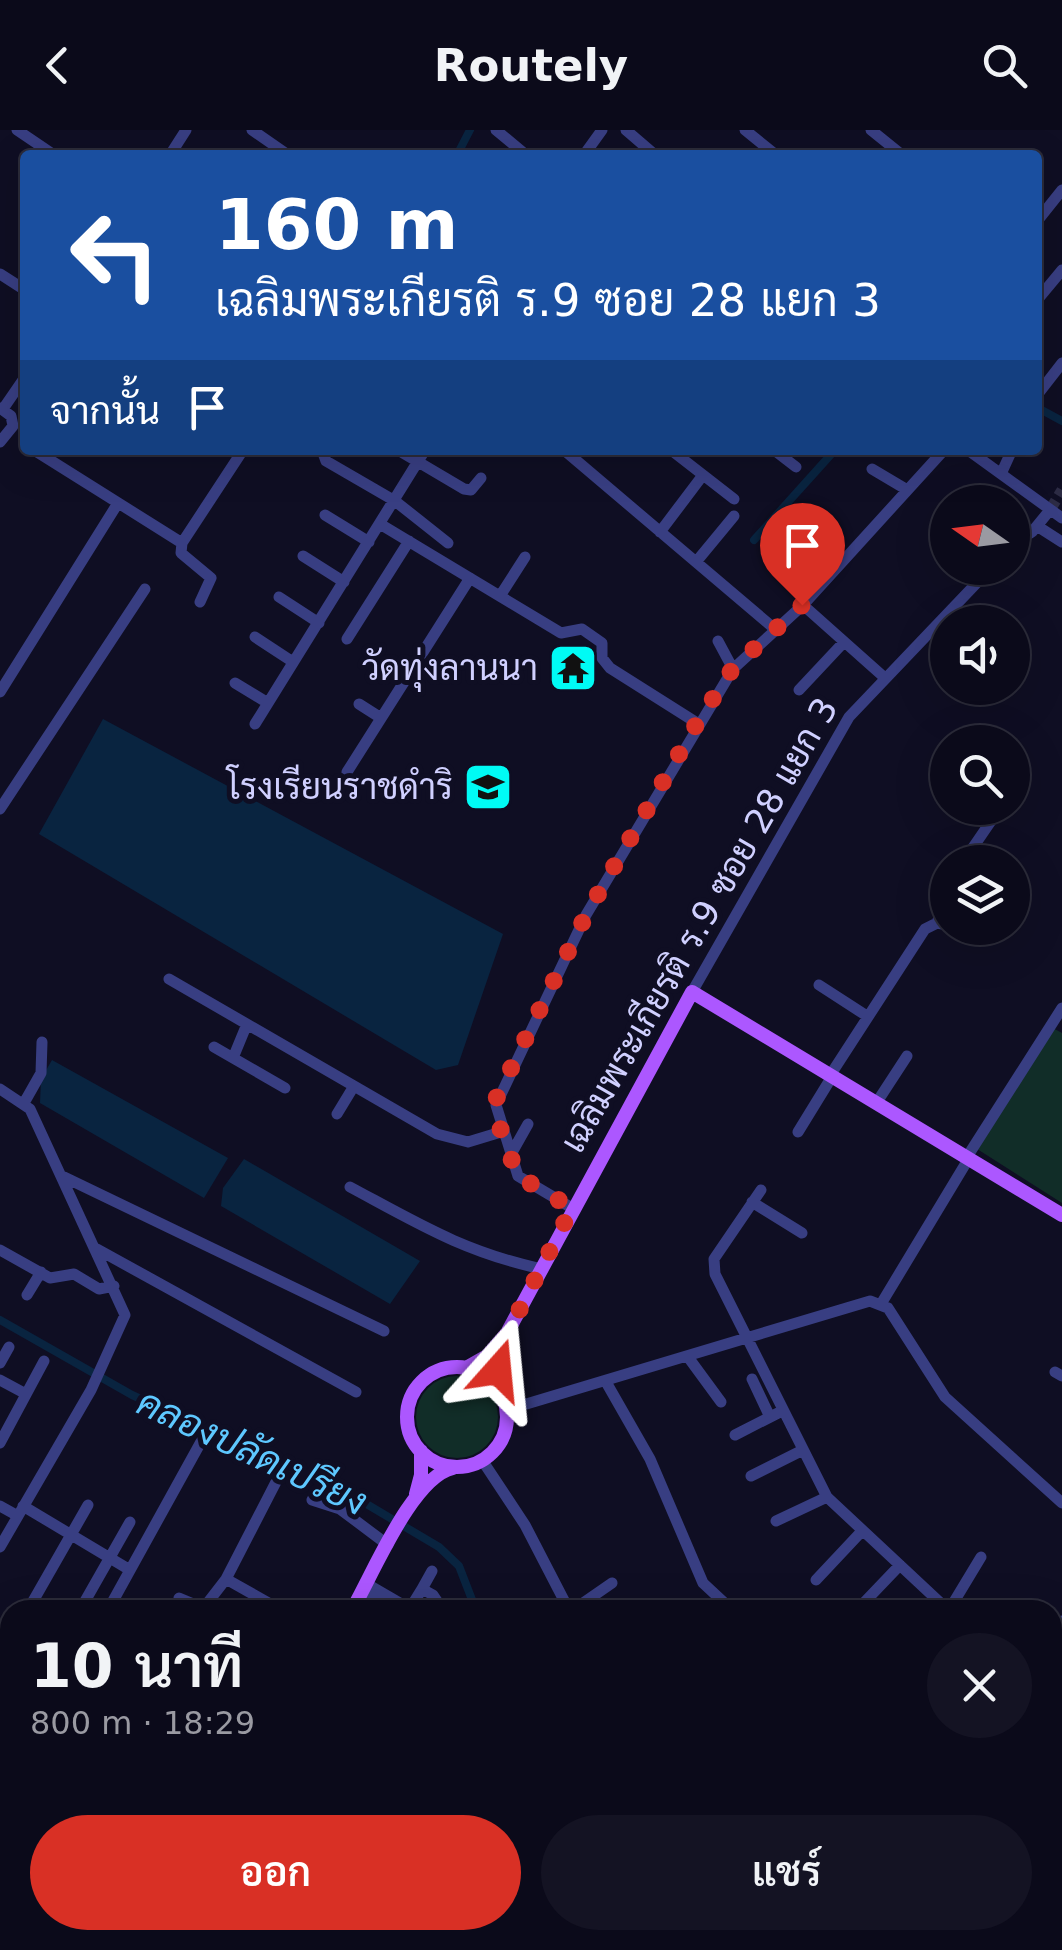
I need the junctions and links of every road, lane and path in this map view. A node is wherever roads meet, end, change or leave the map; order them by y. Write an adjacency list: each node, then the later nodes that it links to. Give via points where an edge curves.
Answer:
1 (17, 130): 7 (street)
2 (252, 130): 8 (street)
3 (496, 130): 9 (street)
4 (626, 130): 10 (street)
5 (745, 130): 11 (street)
6 (871, 130): 12 (street)
7 (47, 150)
8 (281, 150)
9 (520, 150)
10 (649, 150)
11 (770, 150)
12 (896, 150)
13 (1062, 190): 14 (street)
14 (1042, 215)
15 (1062, 270): 16 (street)
16 (1042, 294)
17 (1062, 362): 19 (street)
18 (20, 385): 20 (street)
19 (1042, 386)
20 (2, 409): 21 (street, via 13,421)
21 (5, 439)
22 (52, 455): 42 (street)
23 (240, 455): 55 (street)
24 (324, 455): 41 (street)
25 (406, 455): 33 (street)
26 (422, 455): 33 (street)
27 (570, 455): 50 (street)
28 (677, 455): 40 (street)
29 (781, 455): 34 (street)
30 (939, 455): 39 (street, เฉลิมพระเกียรติ ร.9 ซอย 28 แยก 3)
31 (975, 455): 36 (street)
32 (1010, 455): 36 (street)
33 (418, 462): 37 (street, via 464,489); 41 (street)
34 (796, 466)
35 (872, 469): 39 (street)
36 (1001, 474): 43 (street)
37 (482, 478)
38 (700, 479): 50 (street)
39 (904, 488): 66 (street, เฉลิมพระเกียรติ ร.9 ซอย 28 แยก 3)
40 (734, 499)
41 (395, 500): 47 (street); 53 (street)
42 (118, 503): 55 (street); 78 (street)
43 (1050, 510): 46 (street); 48 (street)
44 (325, 515): 52 (street)
45 (734, 516): 58 (street)
46 (1062, 518)
47 (380, 524): 51 (street); 52 (street)
48 (1037, 526): 49 (street); 54 (street)
49 (1030, 531)
50 (660, 532): 58 (street)
51 (409, 541): 59 (street); 70 (street)
52 (369, 542): 60 (street)
53 (448, 542)
54 (1062, 542)
55 (182, 543): 65 (street, via 181,552 212,578)
56 (303, 556): 60 (street)
57 (525, 557): 63 (street)
58 (696, 562): 68 (street)
59 (470, 578): 63 (street); 81 (street)
60 (344, 582): 67 (street)
61 (974, 585): 75 (street, เฉลิมพระเกียรติ ร.9 ซอย 28 แยก 3)
62 (146, 589): 85 (street)
63 (500, 596): 82 (street, via 561,633 586,631 602,643 610,668)
64 (279, 597): 67 (street)
65 (200, 602)
66 (802, 605): 68 (street, เฉลิมพระเกียรติ ร.9 ซอย 28 แยก 3); 72 (street, เฉลิมพระเกียรติ ร.9 ซอย 28 แยก 3)
67 (319, 622): 73 (street)
68 (776, 630): 74 (street, เฉลิมพระเกียรติ ร.9 ซอย 28 แยก 3)
69 (255, 637): 73 (street)
70 (346, 639)
71 (718, 640): 74 (street)
72 (844, 642): 75 (street, เฉลิมพระเกียรติ ร.9 ซอย 28 แยก 3); 77 (street)
73 (294, 662): 79 (street)
74 (733, 668): 82 (street, เฉลิมพระเกียรติ ร.9 ซอย 28 แยก 3)
75 (886, 678): 89 (street, เฉลิมพระเกียรติ ร.9 ซอย 28 แยก 3, via 826,752)
76 (235, 683): 79 (street)
77 (800, 690)
78 (0, 692)
79 (268, 703): 83 (street)
80 (360, 704): 81 (street)
81 (381, 718): 84 (street)
82 (697, 723): 106 (street, เฉลิมพระเกียรติ ร.9 ซอย 28 แยก 3, via 586,915 500,1090)
83 (255, 724)
84 (347, 772)
85 (0, 809)
86 (930, 932): 91 (street, via 918,938)
87 (169, 979): 92 (street)
88 (819, 985): 91 (street)
89 (692, 992): 98 (main road); 114 (main road, เฉลิมพระเกียรติ ร.9 ซอย 28 แยก 3)
90 (1062, 1008): 93 (street)
91 (867, 1016): 98 (street)
92 (247, 1024): 97 (street); 99 (street)
93 (1057, 1026): 109 (street)
94 (42, 1042): 102 (street, via 41,1074)
95 (214, 1047): 97 (street)
96 (907, 1056): 103 (street)
97 (233, 1058): 100 (street)
98 (832, 1075): 103 (main road); 107 (street)
99 (354, 1086): 104 (street); 106 (street, via 451,1140 475,1142)
100 (286, 1088)
101 (0, 1089): 102 (street)
102 (24, 1102): 110 (street)
103 (877, 1102): 109 (main road)
104 (337, 1114)
105 (528, 1124): 108 (street)
106 (501, 1132): 108 (street, เฉลิมพระเกียรติ ร.9 ซอย 28 แยก 3)
107 (798, 1132)
108 (510, 1156): 114 (street, เฉลิมพระเกียรติ ร.9 ซอย 28 แยก 3, via 522,1180)
109 (968, 1158): 115 (main road); 124 (street)
110 (64, 1176): 117 (street); 125 (street)
111 (350, 1187): 120 (street, via 443,1239)
112 (761, 1190): 113 (street)
113 (752, 1202): 116 (street); 127 (street, via 713,1266)
114 (572, 1208): 120 (main road, เฉลิมพระเกียรติ ร.9 ซอย 28 แยก 3)
115 (1062, 1215)
116 (802, 1233)
117 (97, 1250): 122 (street); 137 (street)
118 (4, 1252): 119 (street); 121 (street)
119 (0, 1269)
120 (542, 1270): 126 (main road, เฉลิมพระเกียรติ ร.9 ซอย 28 แยก 3)
121 (41, 1272): 122 (street, via 54,1278 74,1274 99,1290); 123 (street)
122 (114, 1286): 158 (street, via 125,1315 108,1357)
123 (28, 1296)
124 (880, 1304): 127 (street, via 862,1302); 155 (street, via 945,1398)
125 (384, 1331)
126 (507, 1334): 132 (main road, เฉลิมพระเกียรติ ร.9 ซอย 28 แยก 3); 135 (main road, เฉลิมพระเกียรติ ร.9 ซอย 28 แยก 3)
127 (746, 1340): 129 (street); 141 (street)
128 (8, 1348): 131 (street)
129 (688, 1357): 136 (street); 139 (street)
130 (44, 1361): 138 (street)
131 (0, 1363)
132 (466, 1368): 135 (main road); 146 (main road, via 436,1372 414,1391 408,1420)
133 (752, 1379): 141 (street)
134 (0, 1380): 138 (street)
135 (493, 1382): 140 (main road)
136 (606, 1382): 140 (street); 189 (street, via 650,1459 703,1583)
137 (356, 1392)
138 (26, 1394): 142 (street)
139 (722, 1402)
140 (506, 1410): 148 (main road, via 502,1438)
141 (776, 1414): 143 (street); 147 (street)
142 (3, 1429): 145 (street)
143 (734, 1434)
144 (202, 1440): 168 (street)
145 (0, 1444)
146 (421, 1450): 149 (main road); 153 (main road)
147 (803, 1450): 150 (street); 152 (street)
148 (482, 1460): 149 (main road); 187 (street)
149 (457, 1467): 153 (main road, via 435,1475)
150 (751, 1476)
151 (277, 1480): 170 (street)
152 (827, 1497): 159 (street); 161 (street)
153 (414, 1499): 163 (main road)
154 (312, 1500): 163 (street)
155 (1062, 1503)
156 (88, 1505): 162 (street)
157 (0, 1506): 158 (street)
158 (20, 1511): 162 (street); 164 (street)
159 (776, 1521)
160 (130, 1522): 165 (street)
161 (862, 1531): 167 (street); 171 (street)
162 (70, 1535): 165 (street); 176 (street)
163 (391, 1540): 173 (main road)
164 (0, 1547)
165 (110, 1557): 168 (street); 177 (street)
166 (981, 1557): 192 (street)
167 (900, 1565): 190 (street); 191 (street)
168 (130, 1570): 178 (street)
169 (432, 1571): 174 (street)
170 (226, 1579): 180 (street); 181 (street)
171 (816, 1580)
172 (612, 1583): 188 (street)
173 (365, 1587): 182 (main road); 183 (street); 184 (street)
174 (422, 1590): 185 (street); 186 (street)
175 (179, 1598): 179 (street)
176 (34, 1600)
177 (86, 1600)
178 (114, 1600)
179 (183, 1600)
180 (209, 1600)
181 (264, 1600)
182 (358, 1600)
183 (384, 1600)
184 (392, 1600)
185 (416, 1600)
186 (437, 1600)
187 (566, 1600)
188 (586, 1600)
189 (721, 1600)
190 (867, 1600)
191 (937, 1600)
192 (954, 1600)

